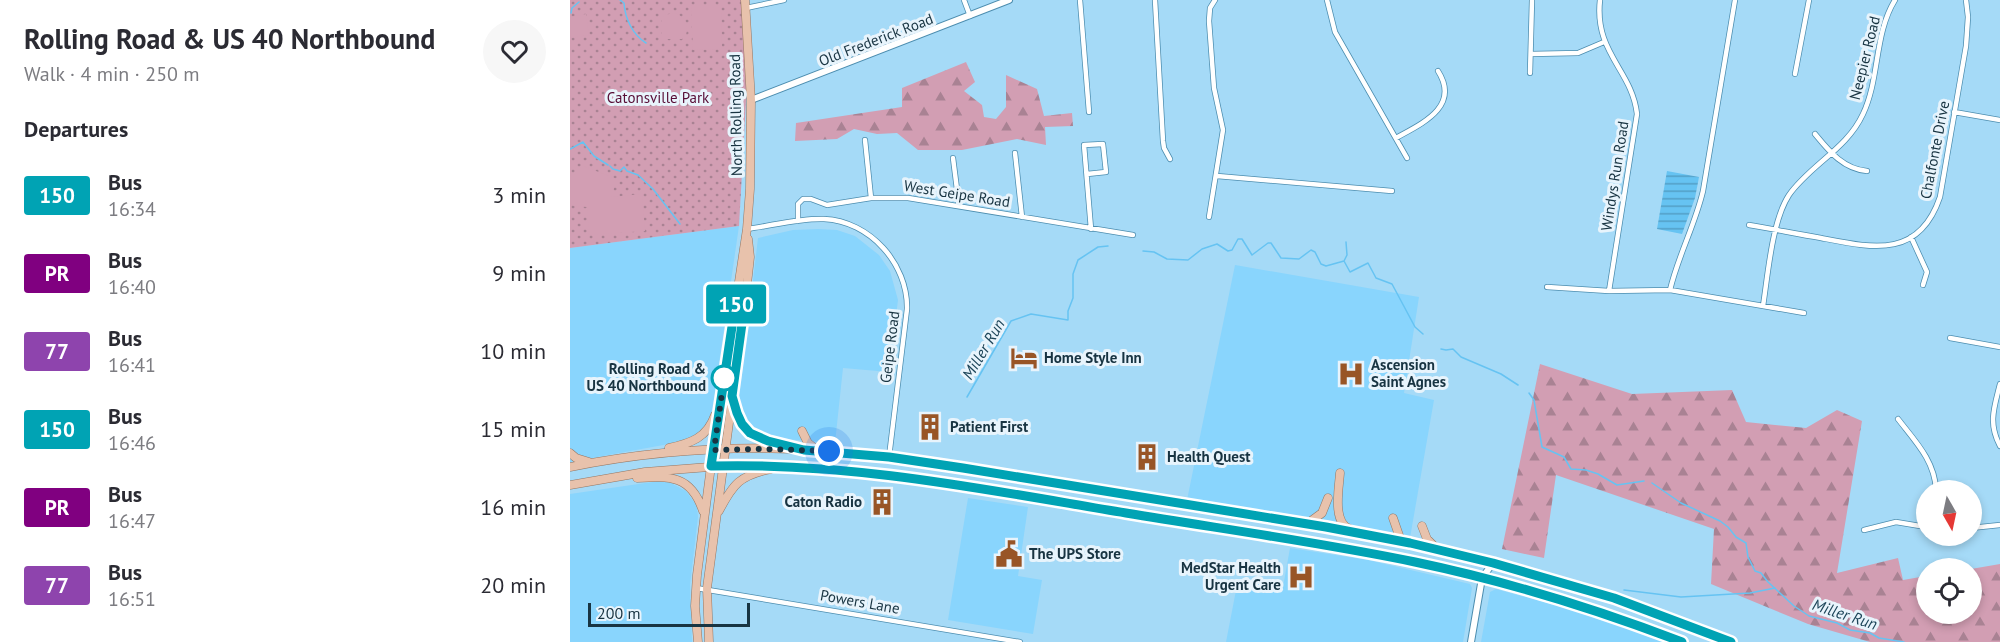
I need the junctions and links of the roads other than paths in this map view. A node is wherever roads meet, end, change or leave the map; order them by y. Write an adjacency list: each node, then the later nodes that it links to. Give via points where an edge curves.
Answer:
1 (784, 0): 14 (street)
2 (964, 0): 15 (street)
3 (1009, 0): 15 (street, Old Frederick Road)
4 (1080, 0): 22 (street)
5 (1155, 0): 32 (street, via 1163,141)
6 (1215, 0): 35 (street, via 1209,21 1214,88 1223,130)
7 (1327, 0): 26 (street, via 1335,32)
8 (1532, 0): 17 (street)
9 (1600, 0): 16 (street, Windys Run Road)
10 (1735, 0): 50 (street, via 1701,199)
11 (1809, 0): 20 (street)
12 (1895, 0): 29 (street, Neepier Road, via 1886,20 1863,115)
13 (1966, 0): 23 (street, Chalfonte Drive, via 1968,32)
14 (746, 4): 21 (main road, North Rolling Road)
15 (970, 16): 21 (street, Old Frederick Road)
16 (1604, 42): 17 (street, via 1578,53); 51 (street, Windys Run Road, via 1631,91 1637,114)
17 (1532, 54): 19 (street)
18 (1438, 71): 26 (street, via 1444,88 1439,108 1428,120)
19 (1530, 73)
20 (1795, 74)
21 (752, 100): 43 (main road, North Rolling Road)
22 (1089, 112)
23 (1954, 112): 24 (street); 47 (street, Chalfonte Drive, via 1940,197 1930,219)
24 (2000, 120)
25 (1815, 134): 29 (street)
26 (1396, 138): 31 (street)
27 (865, 140): 37 (street)
28 (1015, 153): 39 (street)
29 (1832, 153): 33 (street, via 1850,167); 45 (street, Neepier Road, via 1789,195)
30 (953, 158): 38 (street)
31 (1407, 158)
32 (1170, 159)
33 (1867, 171)
34 (1087, 174): 34 (street, via 1084,145 1103,144 1106,172); 44 (street)
35 (1217, 176): 36 (street); 40 (street)
36 (1392, 191)
37 (871, 198): 38 (street, West Geipe Road, via 923,199); 41 (street, West Geipe Road, via 827,205 803,199 798,204)
38 (959, 205): 39 (street, West Geipe Road)
39 (1022, 217): 44 (street, West Geipe Road)
40 (1209, 218)
41 (798, 222): 43 (street, Geipe Road); 68 (street, Geipe Road, via 825,219 857,228 879,243 900,273 907,309)
42 (1749, 225): 45 (street, Chalfonte Drive)
43 (747, 229): 57 (main road, North Rolling Road); 58 (main road, North Rolling Road, via 750,257)
44 (1091, 229): 46 (street, West Geipe Road)
45 (1776, 230): 47 (street, Chalfonte Drive, via 1874,247); 52 (street, Neepier Road)
46 (1133, 235)
47 (1911, 237): 48 (street, via 1927,272)
48 (1923, 285)
49 (1547, 287): 51 (street)
50 (1670, 290): 51 (street); 52 (street)
51 (1610, 291)
52 (1762, 306): 53 (street)
53 (1804, 314)
54 (1950, 338): 55 (street)
55 (2000, 347)
56 (2000, 384): 61 (street, via 1992,421)
57 (722, 388): 62 (main road, North Rolling Road); 67 (main road, via 711,425 701,437)
58 (732, 396): 63 (main road, North Rolling Road); 64 (main road, via 739,419 750,433)
59 (1898, 418): 76 (street, via 1930,463)
60 (802, 431): 65 (main road)
61 (2000, 446)
62 (714, 450): 63 (main road); 67 (main road); 70 (main road, North Rolling Road)
63 (724, 450): 64 (main road); 71 (main road, North Rolling Road)
64 (804, 450): 65 (main road)
65 (817, 450): 68 (main road)
66 (570, 453): 69 (main road)
67 (642, 455): 69 (main road)
68 (889, 457): 82 (main road)
69 (591, 463): 73 (main road)
70 (711, 466): 71 (main road); 75 (main road); 79 (main road, North Rolling Road)
71 (722, 466): 72 (main road); 80 (main road, North Rolling Road)
72 (790, 466): 80 (main road, via 743,477 730,490); 91 (main road, via 907,478 1312,542)
73 (570, 467)
74 (1340, 473): 87 (main road, via 1340,520 1346,528)
75 (593, 480): 77 (main road); 79 (main road, via 660,476 681,480 698,497)
76 (1935, 480)
77 (570, 485)
78 (1328, 498): 82 (main road, via 1322,513)
79 (704, 515): 92 (main road, North Rolling Road)
80 (715, 518): 93 (main road, North Rolling Road)
81 (1393, 518): 88 (main road)
82 (1307, 524): 87 (main road)
83 (1916, 525): 86 (street, via 1896,522)
84 (2000, 525): 85 (street)
85 (1982, 527)
86 (1864, 530)
87 (1366, 534): 88 (main road)
88 (1405, 542): 89 (main road); 89 (main road, via 1422,526)
89 (1437, 549): 90 (main road)
90 (1493, 563): 91 (street); 99 (main road, via 1614,598)
91 (1482, 578): 97 (street); 98 (main road, via 1614,617)
92 (696, 588): 93 (street, Powers Lane); 94 (main road, North Rolling Road)
93 (707, 588): 95 (main road, North Rolling Road); 96 (street, Powers Lane)
94 (698, 642)
95 (709, 642)
96 (1020, 642)
97 (1471, 642)
98 (1682, 642)
99 (1731, 642)

